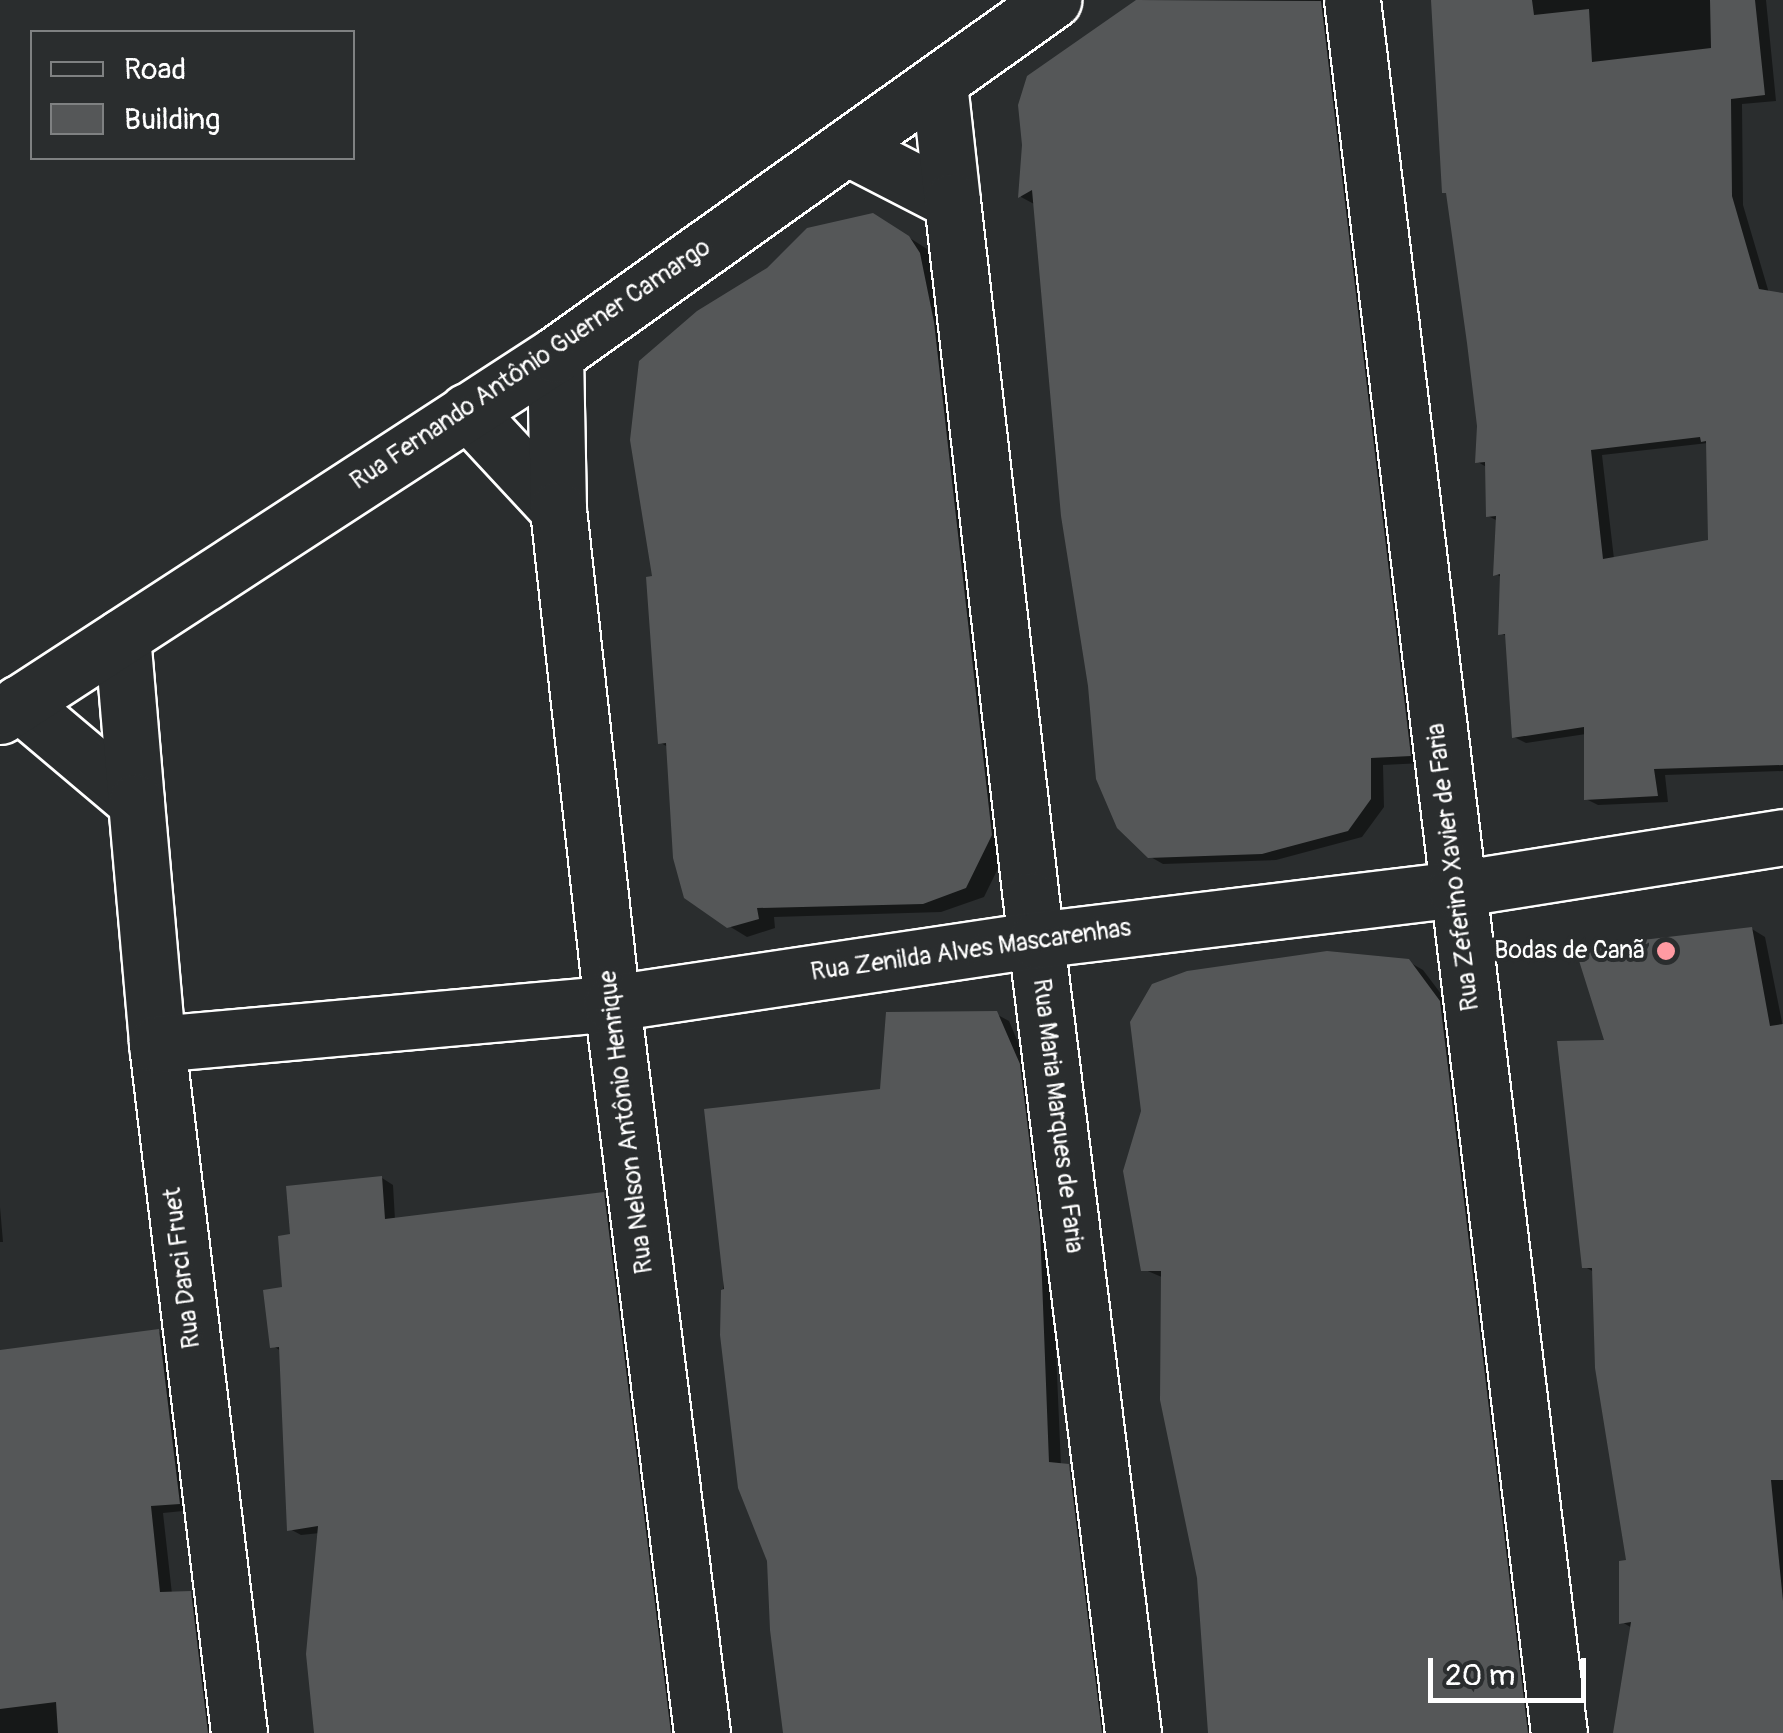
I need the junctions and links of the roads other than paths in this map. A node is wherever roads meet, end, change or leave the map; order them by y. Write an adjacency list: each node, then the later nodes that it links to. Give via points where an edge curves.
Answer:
1 (1053, 0): 3 (street, Rua Fernando Antônio Guerner Camargo)
2 (1352, 0): 13 (street, Rua Zeferino Xavier de Faria)
3 (939, 83): 4 (street, Rua Fernando Antônio Guerner Camargo); 5 (street, Rua Maria Marques de Faria)
4 (847, 147): 5 (street); 6 (street, Rua Fernando Antônio Guerner Camargo)
5 (952, 201): 14 (street, Rua Maria Marques de Faria)
6 (555, 354): 7 (street, Rua Fernando Antônio Guerner Camargo); 8 (street, Rua Nelson Antônio Henrique)
7 (467, 411): 8 (street); 9 (street, Rua Fernando Antônio Guerner Camargo)
8 (558, 509): 15 (street, Rua Nelson Antônio Henrique)
9 (122, 637): 10 (street, Rua Fernando Antônio Guerner Camargo); 11 (street, Rua Darci Fruet)
10 (10, 710): 11 (street)
11 (136, 802): 16 (street, Rua Darci Fruet)
12 (1783, 837): 13 (street, Rua Zenilda Alves Mascarenhas)
13 (1456, 889): 14 (street, Rua Zenilda Alves Mascarenhas); 20 (street, Rua Zeferino Xavier de Faria)
14 (1036, 940): 15 (street, Rua Zenilda Alves Mascarenhas); 19 (street, Rua Maria Marques de Faria)
15 (612, 1003): 16 (street, Rua Zenilda Alves Mascarenhas); 18 (street, Rua Nelson Antônio Henrique)
16 (157, 1044): 17 (street, Rua Darci Fruet)
17 (239, 1733)
18 (702, 1733)
19 (1133, 1733)
20 (1558, 1733)

